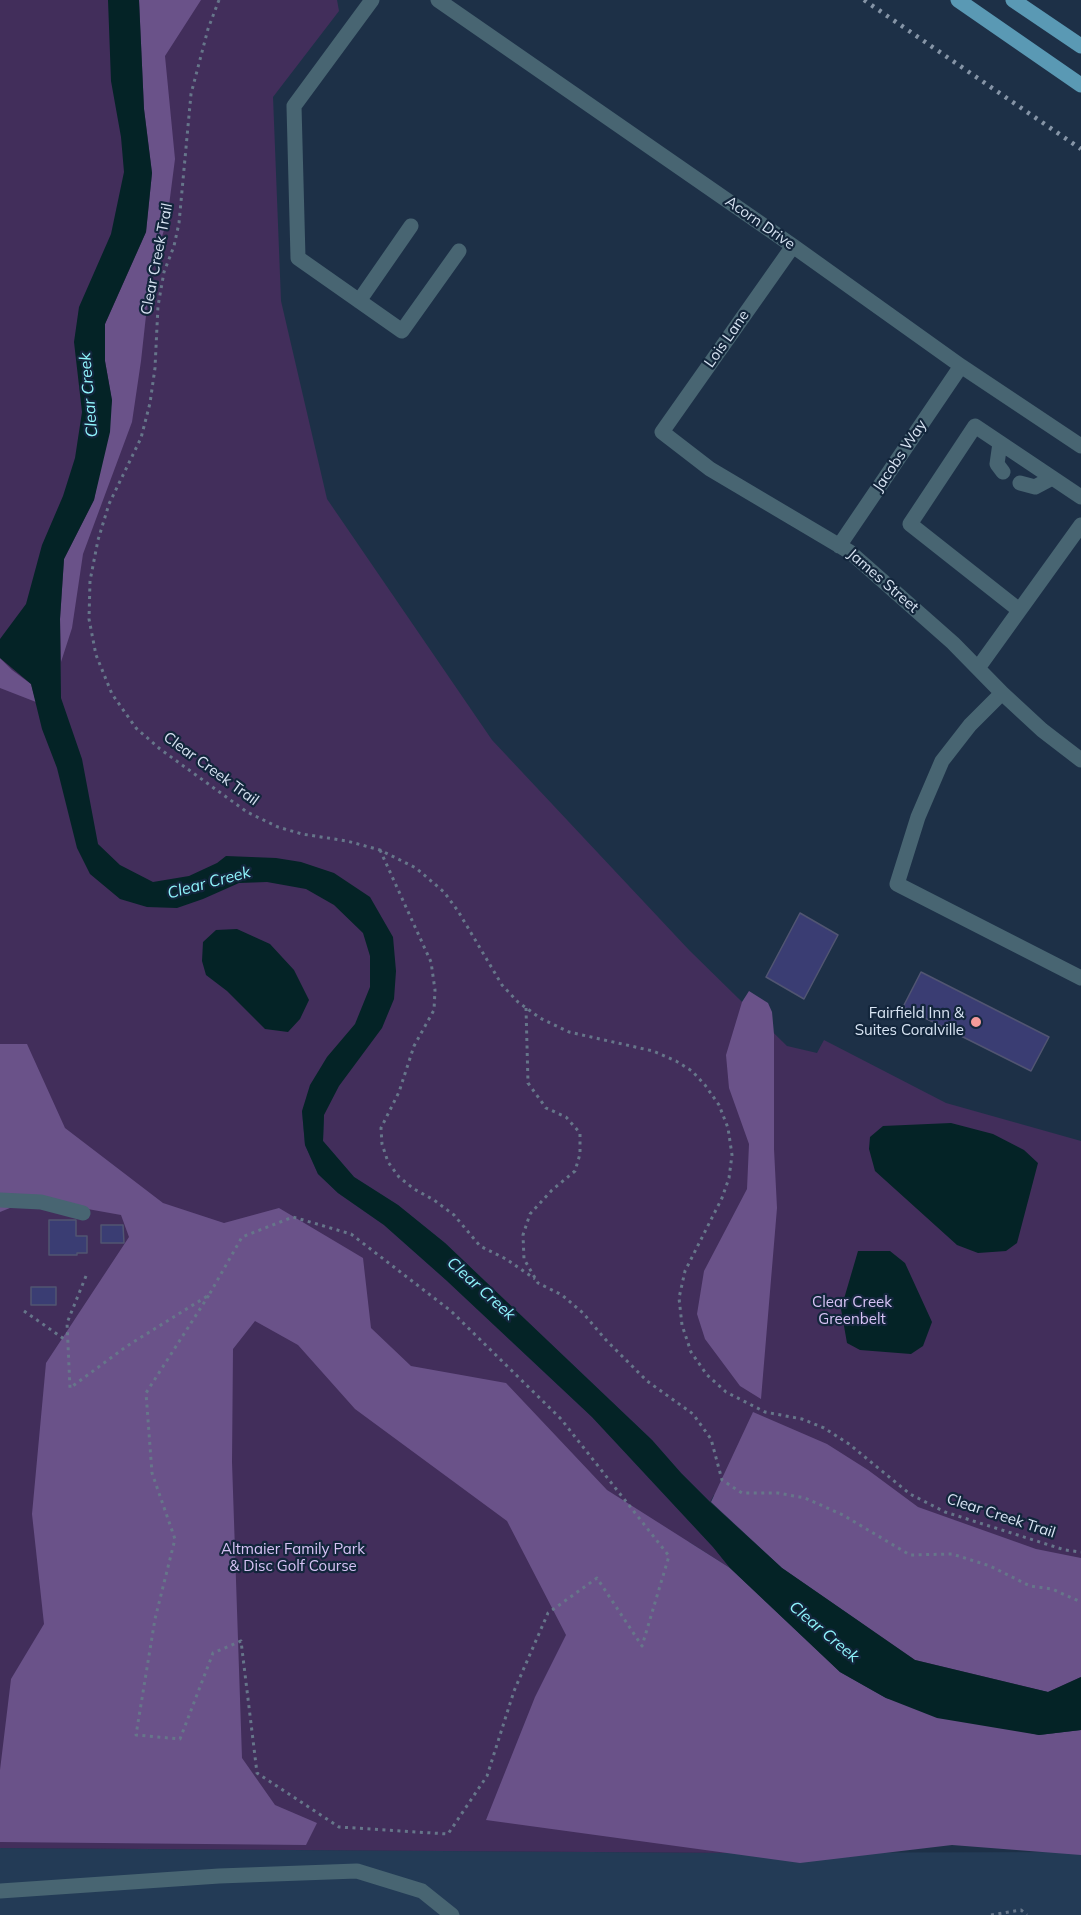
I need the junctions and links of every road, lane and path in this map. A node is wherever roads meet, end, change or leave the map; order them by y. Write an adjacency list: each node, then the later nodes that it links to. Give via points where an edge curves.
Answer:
1 (219, 0): 26 (path, Clear Creek Trail, via 190,94 179,223 158,306 150,404 141,438 109,504 101,531 90,581 89,619 96,655 112,694 136,728 160,749 247,812 278,827)
2 (372, 0): 11 (street, via 294,106 298,258)
3 (438, 0): 9 (street, Acorn Drive)
4 (958, 0): 7 (main road)
5 (1013, 0): 6 (main road)
6 (1081, 46)
7 (1081, 85)
8 (411, 226): 11 (street)
9 (792, 246): 12 (street, Acorn Drive); 13 (street, Lois Lane)
10 (459, 251): 11 (street, via 402,331)
11 (359, 301)
12 (961, 366): 15 (street, Acorn Drive); 21 (street, Jacobs Way)
13 (662, 432): 21 (street, James Street, via 710,469)
14 (1000, 443): 16 (street, via 996,464); 17 (street); 22 (street, via 975,426 910,524)
15 (1081, 446)
16 (1004, 472)
17 (1052, 478): 18 (street, via 1035,487); 19 (street)
18 (1020, 483)
19 (1081, 498)
20 (1081, 525): 22 (street)
21 (839, 546): 23 (street, James Street, via 945,635)
22 (1020, 610): 23 (street)
23 (978, 668): 24 (street, James Street)
24 (1002, 693): 25 (street, James Street); 27 (street, via 942,761 918,817 897,884)
25 (1081, 760)
26 (380, 850): 28 (path, Clear Creek Trail, via 416,868 444,892 502,985); 32 (path, via 431,962 435,990 434,1010 414,1047 399,1092 381,1128 388,1162 399,1177 454,1215 480,1246 527,1272)
27 (1081, 978)
28 (526, 1008): 32 (path, via 528,1083 546,1108 566,1117 580,1133 575,1171 530,1214 523,1235 524,1259); 36 (path, Clear Creek Trail, via 569,1032 653,1051 676,1061 692,1071 719,1105 732,1155 729,1178 685,1270 679,1298 691,1352 707,1375 726,1392 765,1412 824,1428 849,1443 910,1494 945,1512)
29 (0, 1200): 30 (street, via 40,1202)
30 (83, 1213)
31 (86, 1276): 35 (path, via 67,1323)
32 (538, 1283): 37 (path, via 562,1295 647,1382 693,1414 711,1439 722,1480 742,1493 805,1498 843,1515 910,1555 952,1554 990,1566 1030,1586 1052,1588)
33 (209, 1295): 33 (path, via 242,1237 293,1217 351,1234 451,1311 561,1419 669,1556 642,1646 597,1578 548,1613 514,1692 488,1776 448,1834 339,1827 257,1773 241,1641 213,1653 180,1739 136,1735 154,1619 174,1539 152,1473 147,1393); 35 (path, via 70,1388)
34 (24, 1311): 35 (path)
35 (68, 1341)
36 (1081, 1552)
37 (1081, 1602)
38 (0, 1891): 39 (street, via 357,1871 422,1891)
39 (452, 1915)
40 (991, 1915): 41 (path, via 1021,1910)
41 (1027, 1915)

